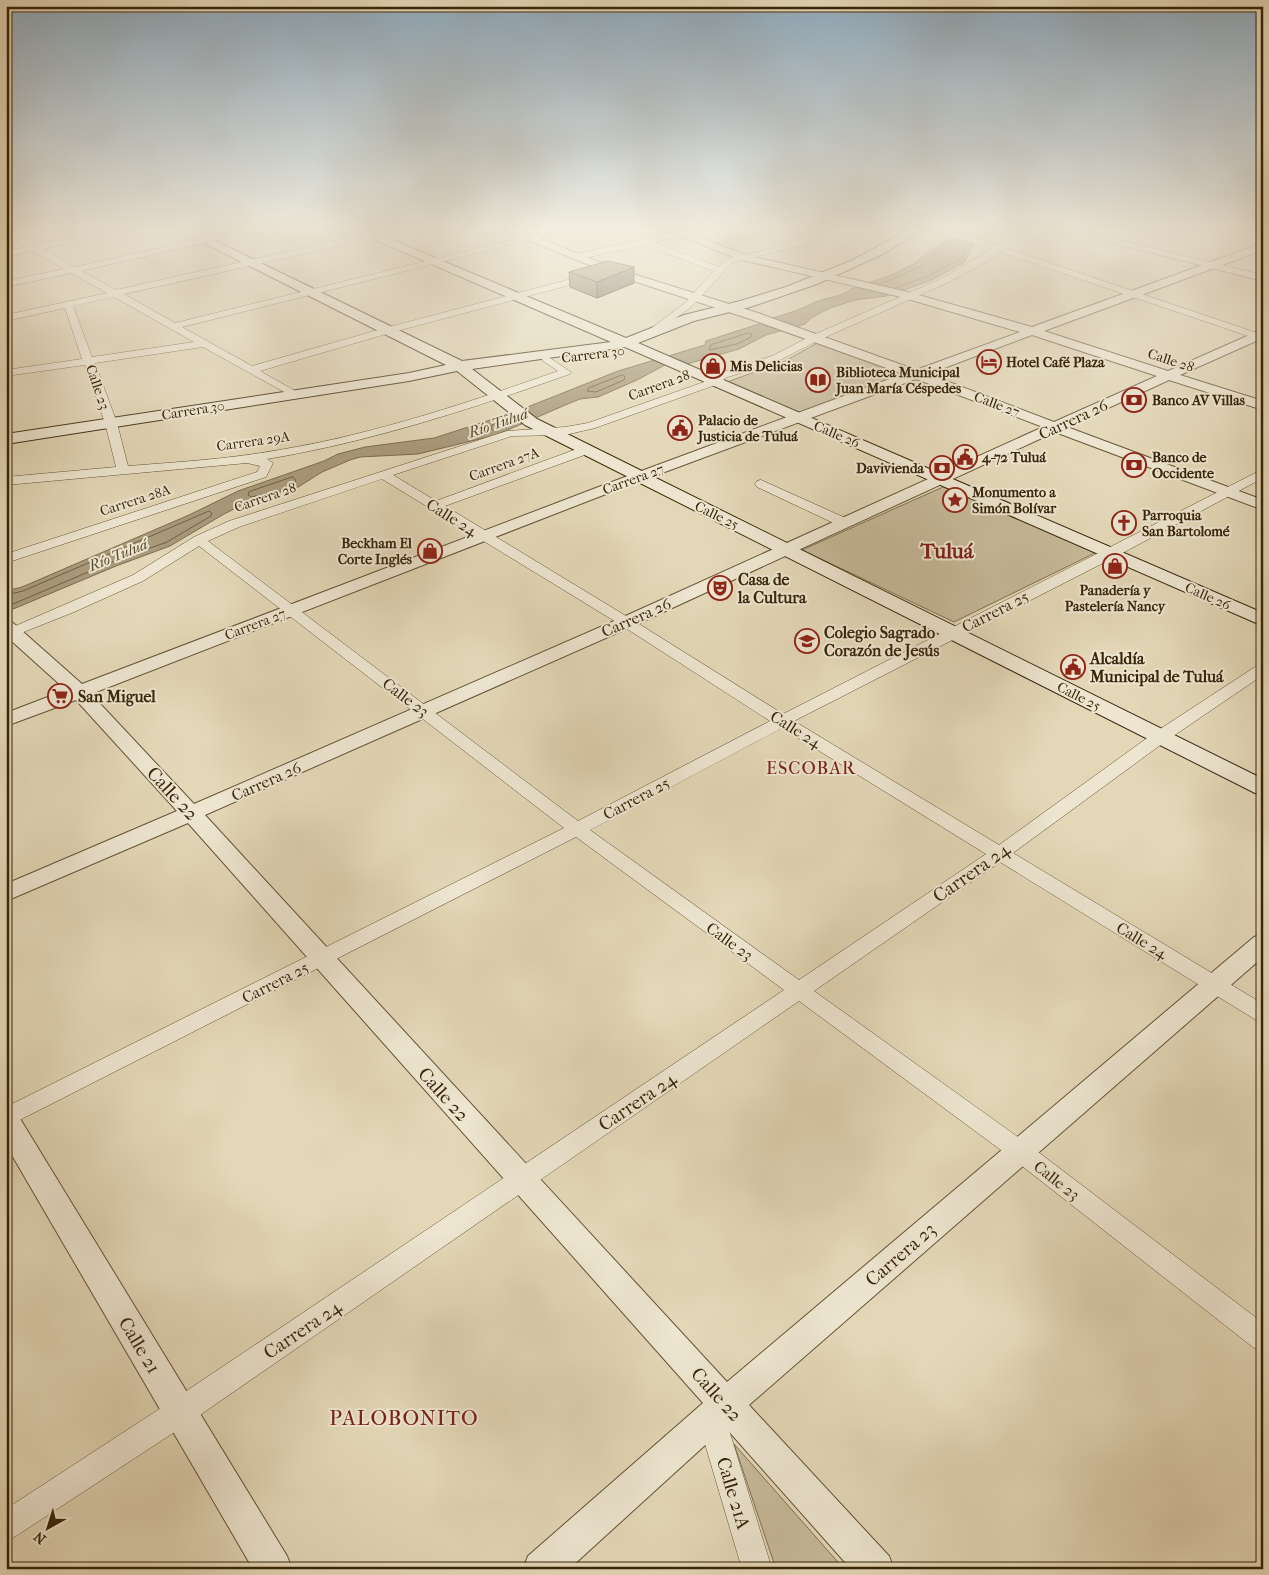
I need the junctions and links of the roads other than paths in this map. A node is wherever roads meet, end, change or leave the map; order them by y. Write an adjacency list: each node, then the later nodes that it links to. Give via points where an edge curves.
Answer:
1 (78, 302): 14 (street)
2 (128, 302): 17 (street)
3 (274, 302): 17 (street)
4 (331, 302): 19 (main road, Calle 25)
5 (498, 302): 19 (street)
6 (526, 302): 24 (main road, Calle 26)
7 (691, 302): 18 (street)
8 (707, 302): 15 (street, Calle 27)
9 (757, 302): 15 (main road, Carrera 30)
10 (894, 302): 22 (street, Carrera 28)
11 (930, 302): 20 (street, Calle 28)
12 (1114, 302): 20 (street, Carrera 27)
13 (1152, 302): 21 (street)
14 (68, 304): 16 (street); 26 (street, Calle 23)
15 (735, 309): 18 (main road, Carrera 30, via 688,318); 22 (street, Calle 27); 24 (main road, Carrera 30)
16 (6, 318)
17 (172, 327): 23 (street)
18 (657, 329): 24 (main road, Carrera 30)
19 (389, 330): 27 (main road, Calle 25); 28 (street)
20 (1034, 332): 30 (street, Carrera 27); 31 (street, Calle 28)
21 (1261, 336): 31 (street, Carrera 26)
22 (815, 338): 30 (street, Calle 27); 32 (street, Carrera 28, via 776,358)
23 (204, 344): 26 (street); 28 (street)
24 (637, 348): 25 (main road, Carrera 30); 27 (main road, Carrera 30); 32 (main road, Calle 26)
25 (547, 359): 27 (main road, Carrera 30); 34 (street, Carrera 29A, via 566,372)
26 (89, 360): 29 (street); 37 (street, Calle 23)
27 (462, 368): 33 (main road, Carrera 30); 34 (main road, Calle 25)
28 (251, 370): 33 (street)
29 (6, 372)
30 (917, 375): 36 (street, Carrera 27); 38 (street, Calle 27)
31 (1168, 375): 35 (street, Calle 28); 38 (street, Carrera 26)
32 (716, 379): 36 (main road, Calle 26); 39 (street, Carrera 28, via 590,426)
33 (295, 395): 37 (main road, Carrera 30)
34 (500, 398): 39 (main road, Calle 25, via 531,422); 42 (street, Carrera 29A, via 363,435)
35 (1263, 406)
36 (800, 418): 46 (street, Carrera 27); 47 (main road, Calle 26)
37 (111, 423): 40 (main road, Carrera 30); 43 (street, Calle 23)
38 (1056, 427): 47 (street, Carrera 26); 50 (street, Calle 27)
39 (549, 431): 41 (main road, Calle 25); 45 (street, Carrera 28, via 511,433)
40 (6, 439)
41 (586, 450): 46 (main road, Calle 25); 52 (street, Carrera 27A)
42 (240, 460): 43 (street, Carrera 29A); 58 (street, Carrera 28A, via 267,463 262,474)
43 (123, 471): 48 (street, Carrera 29A)
44 (1263, 473): 50 (street, Carrera 25)
45 (383, 474): 52 (street, Calle 24); 55 (street, Carrera 28, via 234,524)
46 (639, 477): 54 (street, Carrera 27); 56 (main road, Calle 25)
47 (943, 479): 53 (street, Carrera 26); 57 (main road, Calle 26)
48 (6, 482)
49 (761, 484): 53 (street)
50 (1229, 492): 51 (street, Calle 27); 57 (street, Carrera 25)
51 (1263, 505)
52 (433, 506): 54 (street, Calle 24)
53 (845, 523): 56 (street, Carrera 26)
54 (484, 537): 59 (street, Carrera 27); 61 (street, Calle 24)
55 (199, 540): 59 (street, Calle 23); 62 (street, Carrera 28, via 138,578)
56 (786, 548): 61 (street, Carrera 26); 63 (main road, Calle 25)
57 (1110, 554): 60 (main road, Calle 26); 63 (street, Carrera 25)
58 (6, 559)
59 (291, 610): 65 (street, Carrera 27); 66 (street, Calle 23)
60 (1263, 620)
61 (626, 622): 66 (street, Carrera 26); 68 (street, Calle 24)
62 (9, 631): 65 (street, Calle 22)
63 (954, 632): 68 (street, Carrera 25); 69 (main road, Calle 25)
64 (1263, 668): 69 (street, Carrera 24)
65 (80, 692): 67 (street, Carrera 27); 71 (street, Calle 22)
66 (425, 711): 71 (street, Carrera 26); 72 (street, Calle 23)
67 (6, 720)
68 (782, 721): 72 (street, Carrera 25); 73 (street, Calle 24)
69 (1160, 737): 70 (main road, Calle 25); 73 (street, Carrera 24)
70 (1263, 788)
71 (192, 813): 74 (street, Carrera 26); 76 (street, Calle 22)
72 (577, 829): 76 (street, Carrera 25); 78 (street, Calle 23)
73 (999, 854): 77 (street, Calle 24); 78 (street, Carrera 24)
74 (6, 893)
75 (1263, 943): 77 (street, Carrera 23)
76 (322, 958): 80 (street, Carrera 25); 82 (street, Calle 22)
77 (1215, 984): 79 (street, Calle 24); 81 (street, Carrera 23)
78 (798, 991): 81 (street, Calle 23); 82 (street, Carrera 24)
79 (1263, 1014)
80 (6, 1119): 85 (street, Calle 21)
81 (1021, 1152): 83 (street, Calle 23); 84 (street, Carrera 23)
82 (522, 1180): 84 (street, Calle 22); 85 (street, Carrera 24)
83 (1263, 1339)
84 (718, 1410): 88 (street, Carrera 23); 89 (street, Calle 21A); 90 (street, Calle 22)
85 (180, 1412): 86 (street, Carrera 24); 87 (street, Calle 21)
86 (6, 1526)
87 (274, 1569)
88 (541, 1569)
89 (757, 1569)
90 (876, 1569)

